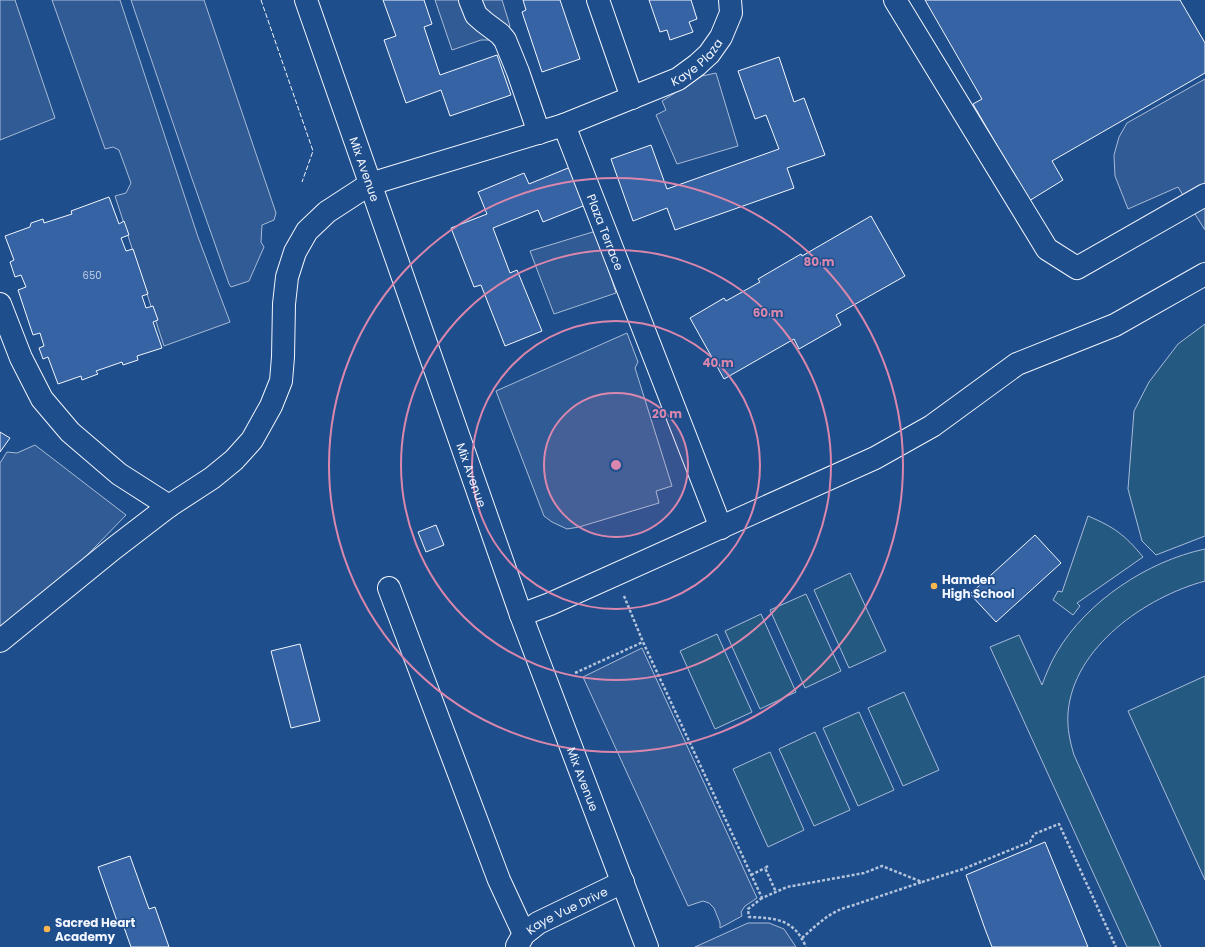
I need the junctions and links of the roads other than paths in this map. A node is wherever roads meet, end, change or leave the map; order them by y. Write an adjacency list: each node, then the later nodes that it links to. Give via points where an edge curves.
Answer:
1 (306, 0): 9 (street, Mix Avenue)
2 (470, 0): 8 (street, via 476,15 505,40)
3 (598, 0): 6 (street)
4 (730, 0): 6 (street, Kaye Plaza, via 731,13 721,37 709,54 678,79)
5 (895, 0): 10 (street, via 1047,249 1077,268)
6 (632, 98): 7 (street, Kaye Plaza)
7 (564, 126): 8 (street); 14 (street, Plaza Terrace)
8 (539, 133): 9 (street)
9 (370, 184): 13 (street, via 327,212 307,231 295,252 287,277 284,304 281,381 272,406 252,440 234,460 212,478); 16 (street, Mix Avenue)
10 (1205, 195)
11 (1205, 274): 14 (street, via 1115,325 1017,364 932,426 875,458)
12 (0, 304): 13 (street, via 21,358 42,399 70,432 119,474)
13 (169, 506): 17 (street)
14 (721, 528): 16 (street)
15 (389, 588): 19 (street)
16 (521, 615): 18 (street, Mix Avenue)
17 (0, 641)
18 (623, 882): 19 (street, Kaye Vue Drive, via 538,923); 20 (street, Mix Avenue)
19 (520, 941)
20 (647, 947)

